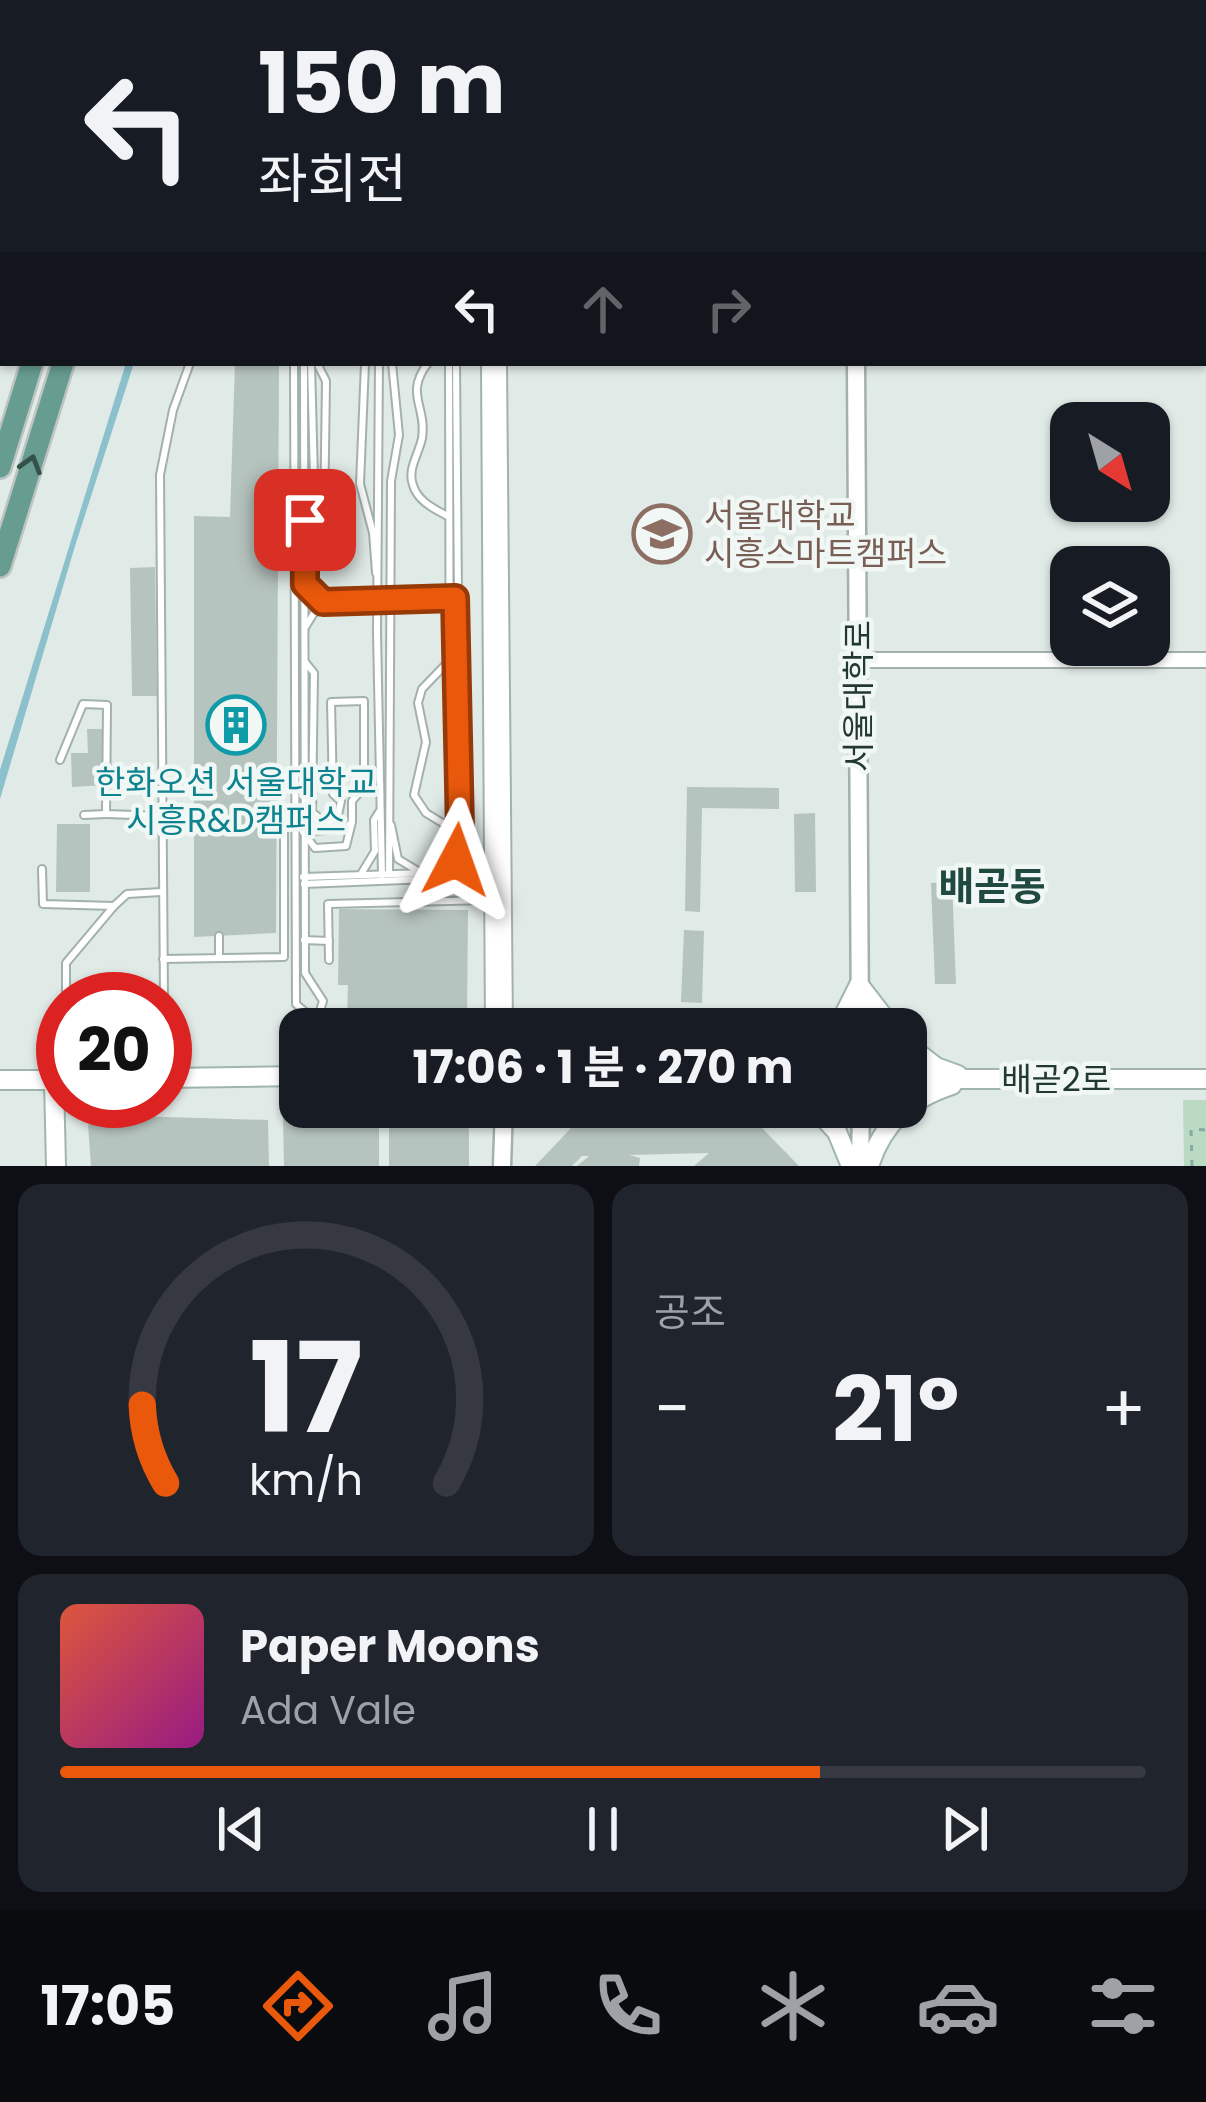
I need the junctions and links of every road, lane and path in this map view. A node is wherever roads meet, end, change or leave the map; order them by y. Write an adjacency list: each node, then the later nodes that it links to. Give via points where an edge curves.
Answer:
1 (31, 366): 16 (main road)
2 (61, 366): 19 (main road, one-way to 2)
3 (189, 366): 35 (lane, via 160,475)
4 (311, 366): 18 (lane)
5 (314, 366): 18 (lane, via 326,381 324,521)
6 (365, 366): 20 (lane, via 360,484)
7 (379, 366): 20 (lane)
8 (392, 366): 24 (lane, via 399,434)
9 (426, 366): 17 (lane, via 415,399 423,432 412,484)
10 (452, 366): 17 (lane)
11 (452, 366): 22 (lane)
12 (489, 366): 48 (street)
13 (499, 366): 61 (street)
14 (856, 366): 27 (street, 서울대학로)
15 (294, 367): 45 (lane)
16 (0, 466)
17 (449, 518): 22 (lane)
18 (305, 561): 21 (lane)
19 (0, 566)
20 (377, 577): 23 (lane)
21 (305, 584): 23 (lane, via 323,602); 25 (lane)
22 (452, 603): 24 (lane); 29 (lane); 44 (lane, via 459,848 442,877)
23 (377, 604): 24 (lane); 25 (lane, via 324,609); 31 (lane)
24 (390, 604): 36 (lane)
25 (304, 630): 26 (lane)
26 (304, 660): 32 (lane, via 314,673); 40 (lane)
27 (858, 660): 28 (street); 59 (street, 서울대학로)
28 (1206, 660)
29 (450, 661): 38 (lane); 38 (lane, via 422,688 426,742 414,794)
30 (60, 760): 33 (lane, via 83,704 107,705)
31 (380, 808): 43 (lane, via 376,851); 44 (lane)
32 (312, 812): 37 (lane, via 324,822 341,816 333,794 331,702 364,701 364,787 352,801); 40 (lane)
33 (106, 814): 34 (lane); 35 (lane)
34 (84, 815)
35 (163, 816): 47 (lane)
36 (390, 820): 42 (lane, via 398,859); 44 (lane)
37 (352, 822): 40 (lane); 40 (lane, via 346,845 314,848)
38 (448, 827): 42 (lane, via 448,859)
39 (284, 831): 54 (lane, via 284,957)
40 (307, 832): 45 (lane)
41 (42, 869): 50 (lane, via 44,904)
42 (427, 873): 44 (lane)
43 (361, 874): 44 (lane); 45 (lane)
44 (385, 877): 46 (lane)
45 (298, 880): 46 (lane); 52 (lane); 52 (lane, via 296,1004 310,1016 323,1001 304,973)
46 (337, 883): 49 (lane)
47 (163, 892): 50 (lane, via 127,894); 55 (lane)
48 (492, 899): 49 (lane); 60 (street)
49 (338, 904): 53 (lane, via 328,904)
50 (114, 906): 57 (lane)
51 (219, 936): 54 (lane)
52 (304, 940): 53 (lane)
53 (329, 941): 56 (lane)
54 (219, 958): 55 (lane)
55 (163, 959): 58 (lane)
56 (329, 960)
57 (66, 972)
58 (163, 972)
59 (859, 985): 62 (main road); 63 (street, 서울대학로); 64 (main road)
60 (493, 1008)
61 (505, 1008)
62 (848, 1008)
63 (860, 1008)
64 (877, 1008)
65 (927, 1059): 69 (main road)
66 (279, 1076): 67 (main road)
67 (192, 1078)
68 (927, 1079): 69 (main road, 배곧2로)
69 (968, 1079): 70 (main road, 배곧2로); 80 (main road, via 901,1110)
70 (1206, 1079)
71 (36, 1080): 72 (main road)
72 (0, 1081)
73 (57, 1128): 78 (main road)
74 (503, 1128): 79 (street)
75 (833, 1128): 80 (main road)
76 (861, 1128): 80 (street)
77 (1206, 1130): 81 (path, via 1191,1129)
78 (56, 1166)
79 (502, 1166)
80 (860, 1166)
81 (1192, 1166)

